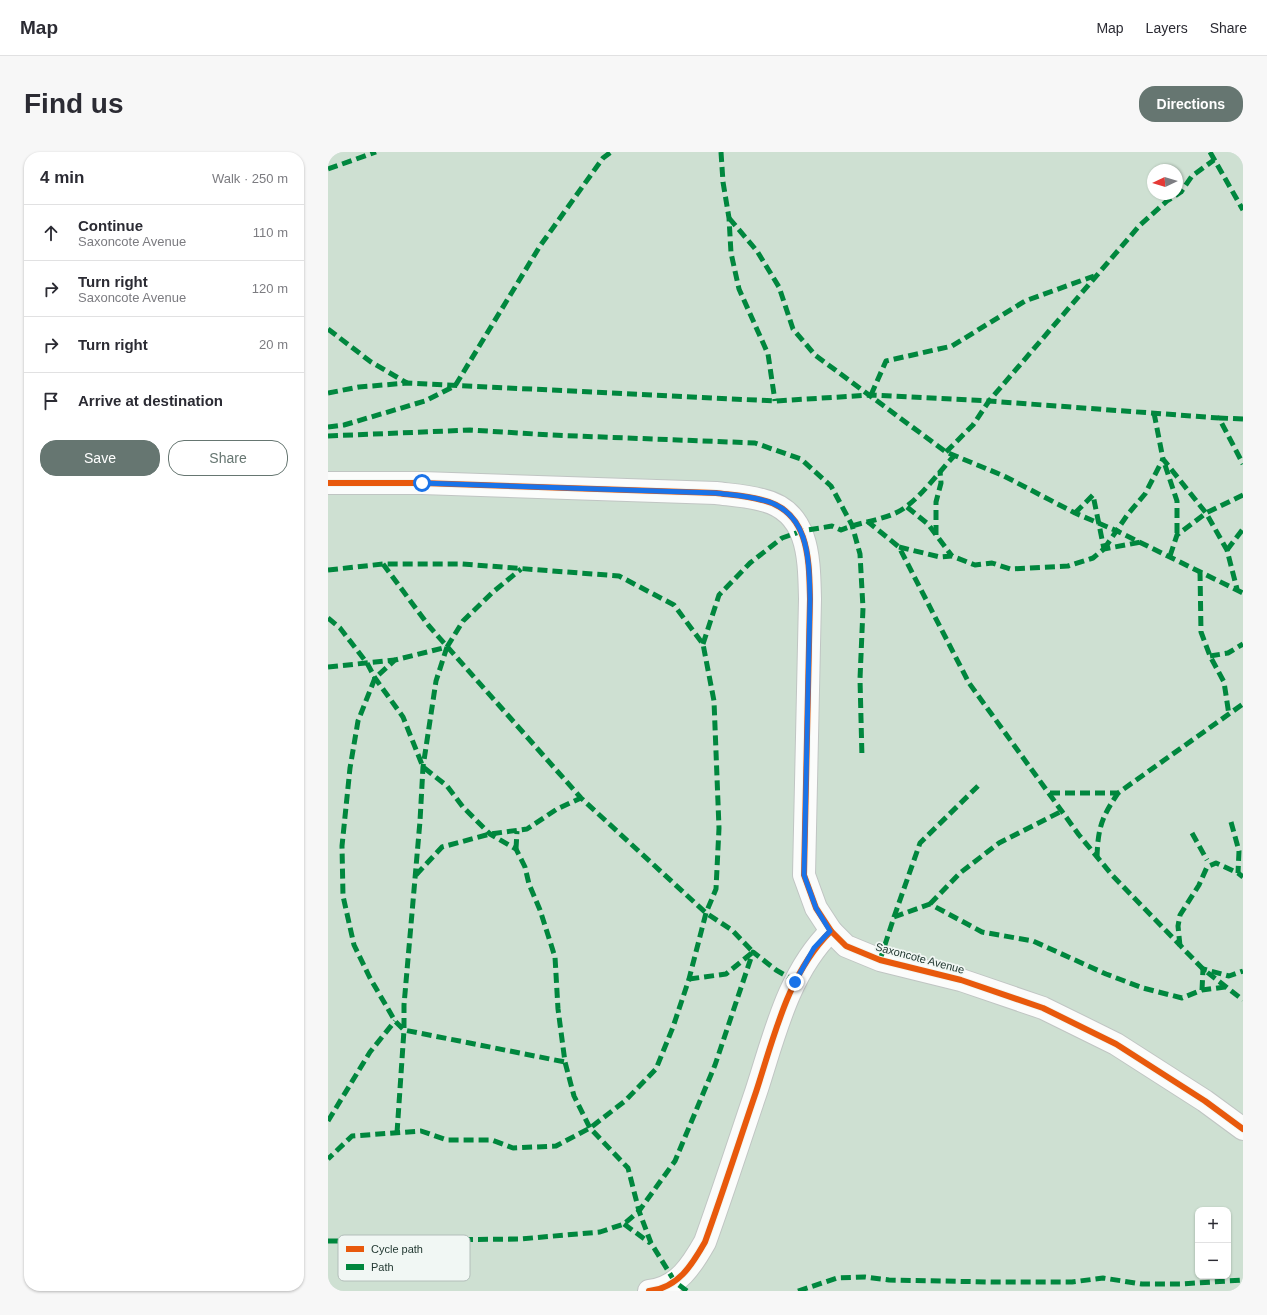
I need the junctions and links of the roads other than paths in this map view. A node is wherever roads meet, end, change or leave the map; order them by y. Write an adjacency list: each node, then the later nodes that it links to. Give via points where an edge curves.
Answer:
1 (328, 483): 2 (street, Saxoncote Avenue, via 478,484 716,493 764,500 785,510 802,531 809,558 804,875 816,908)
2 (830, 931): 3 (street, Saxoncote Avenue, via 846,946 880,960 961,980 1043,1008 1116,1044 1205,1101); 4 (street, via 814,948 795,982 705,1242 689,1269 675,1282)
3 (1243, 1129)
4 (649, 1291)

